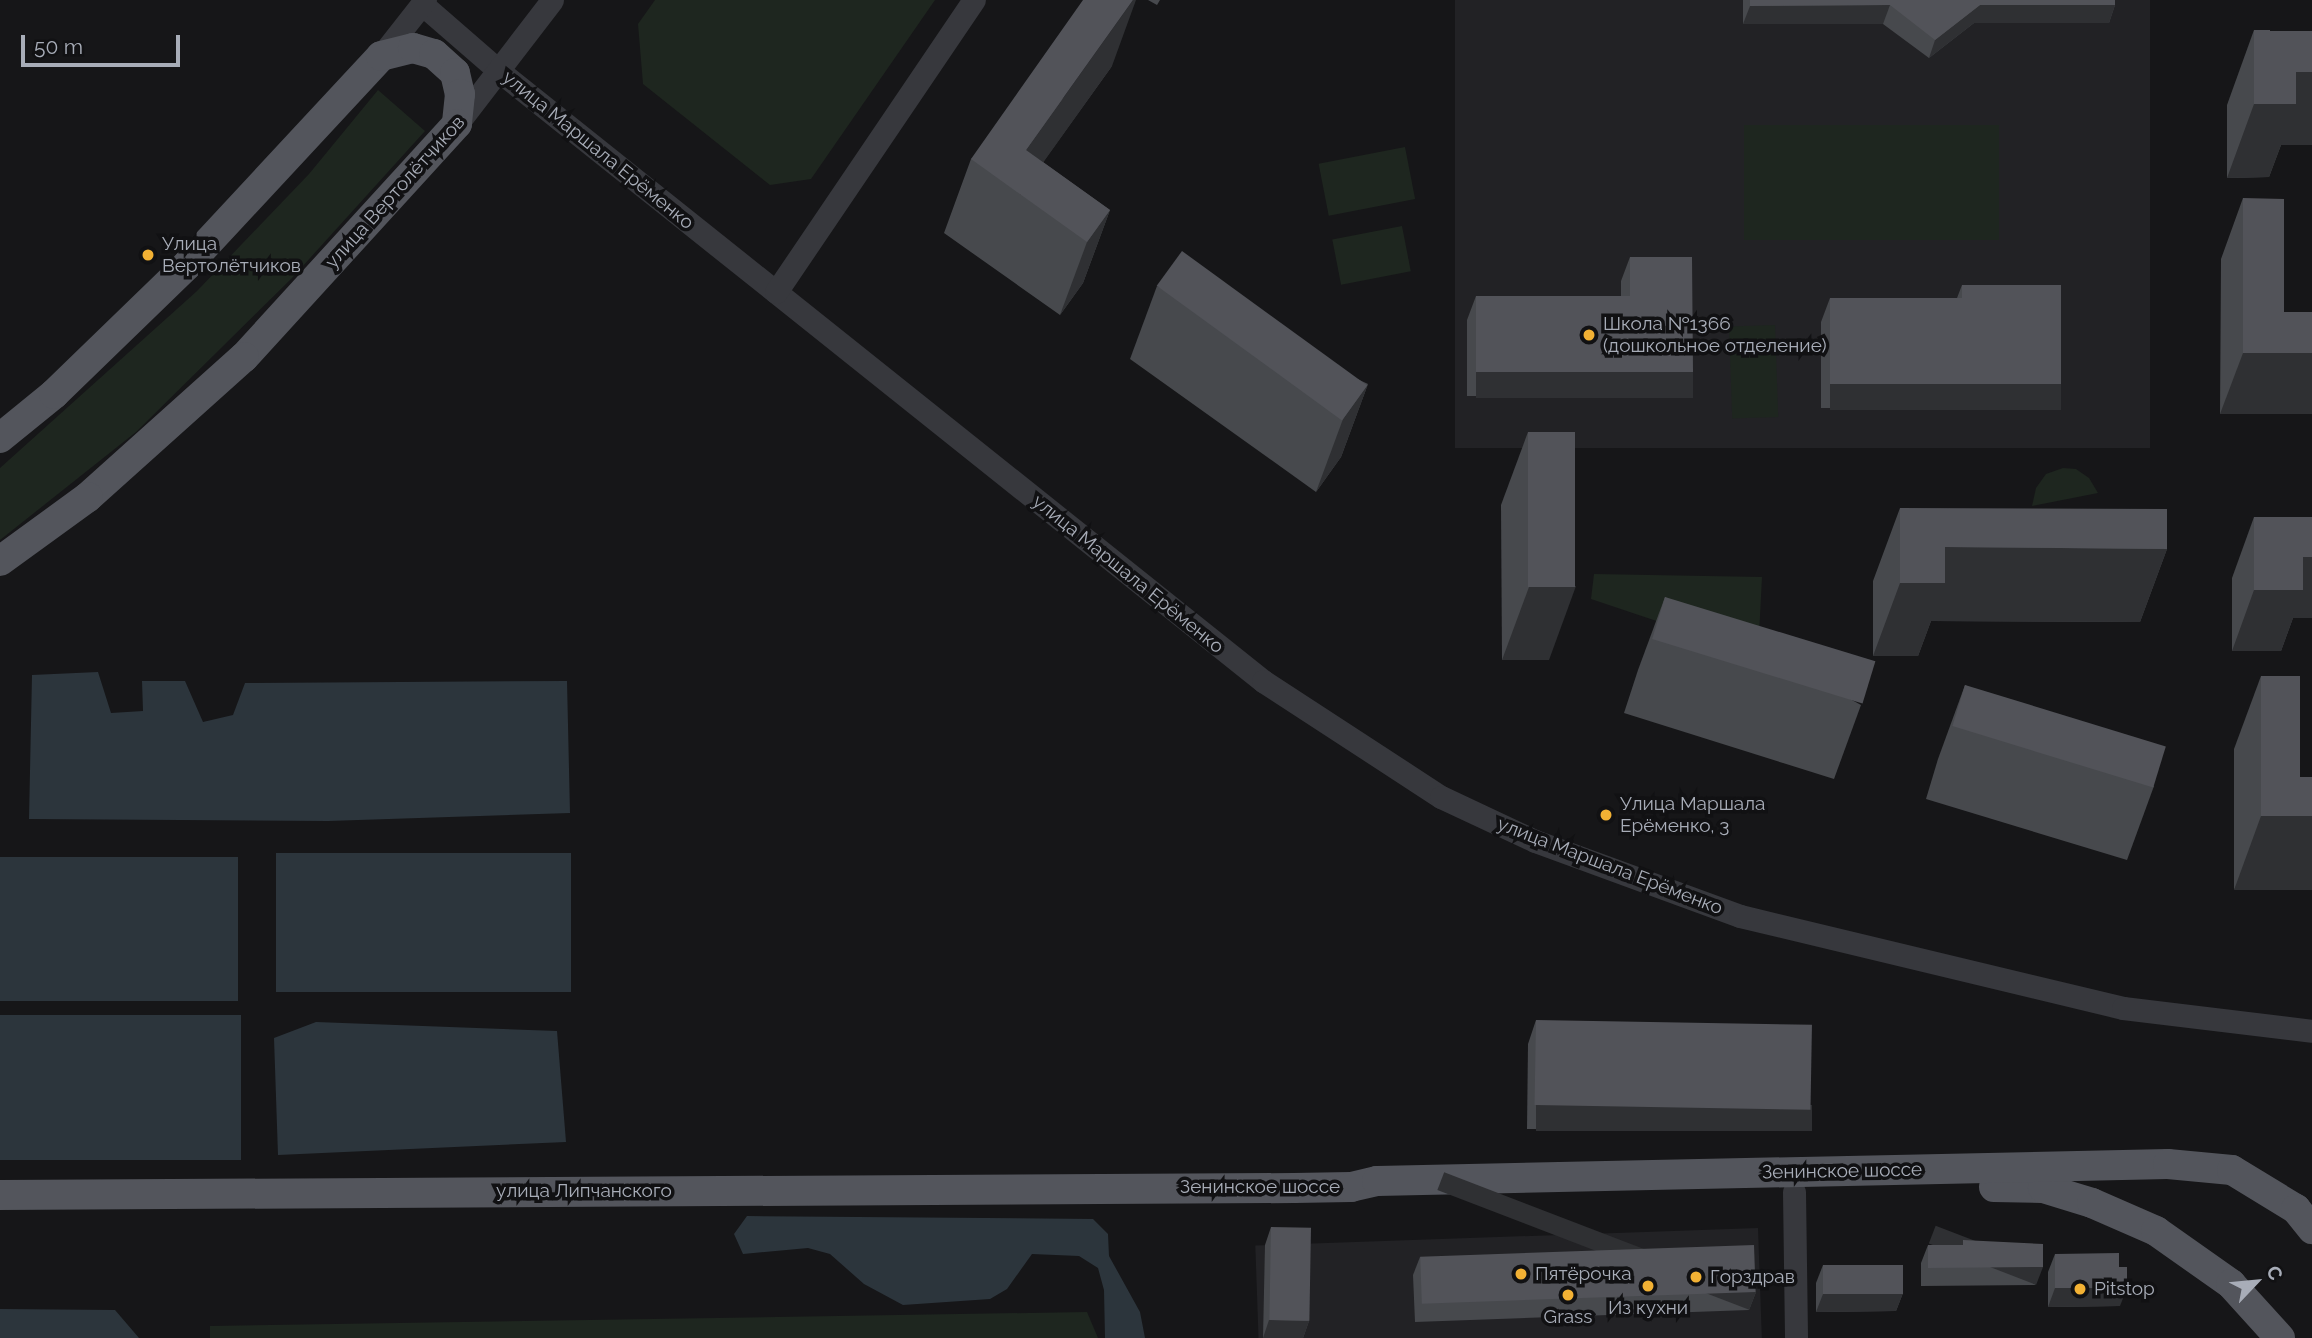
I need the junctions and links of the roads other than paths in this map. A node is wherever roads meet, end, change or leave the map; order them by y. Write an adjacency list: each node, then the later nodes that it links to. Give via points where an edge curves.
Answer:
1 (552, 0): 5 (street, улица Вертолётчиков)
2 (974, 0): 7 (street)
3 (424, 2): 4 (street); 5 (street, улица Маршала Ерёменко)
4 (381, 56): 6 (main road, via 414,48 444,64 454,73 460,94); 8 (main road, via 187,265 54,394)
5 (499, 71): 6 (street, улица Вертолётчиков); 7 (street, улица Маршала Ерёменко)
6 (457, 124): 9 (main road, улица Вертолётчиков, via 244,357 88,497)
7 (776, 292): 10 (street, улица Маршала Ерёменко, via 1263,681 1441,797 1535,841 1740,916 2123,1008)
8 (0, 438)
9 (0, 561)
10 (2312, 1031)
11 (1168, 1187): 12 (main road, Зенинское шоссе); 14 (main road, улица Липчанского)
12 (1351, 1187): 13 (main road, Зенинское шоссе, via 1378,1195); 15 (main road, Зенинское шоссе, via 1377,1181 2168,1164 2232,1170 2296,1209)
13 (1794, 1192): 16 (street); 17 (main road, Зенинское шоссе, via 2001,1187 2043,1188 2067,1195 2156,1231 2193,1255 2231,1284)
14 (0, 1195)
15 (2312, 1229)
16 (1796, 1338)
17 (2280, 1338)

